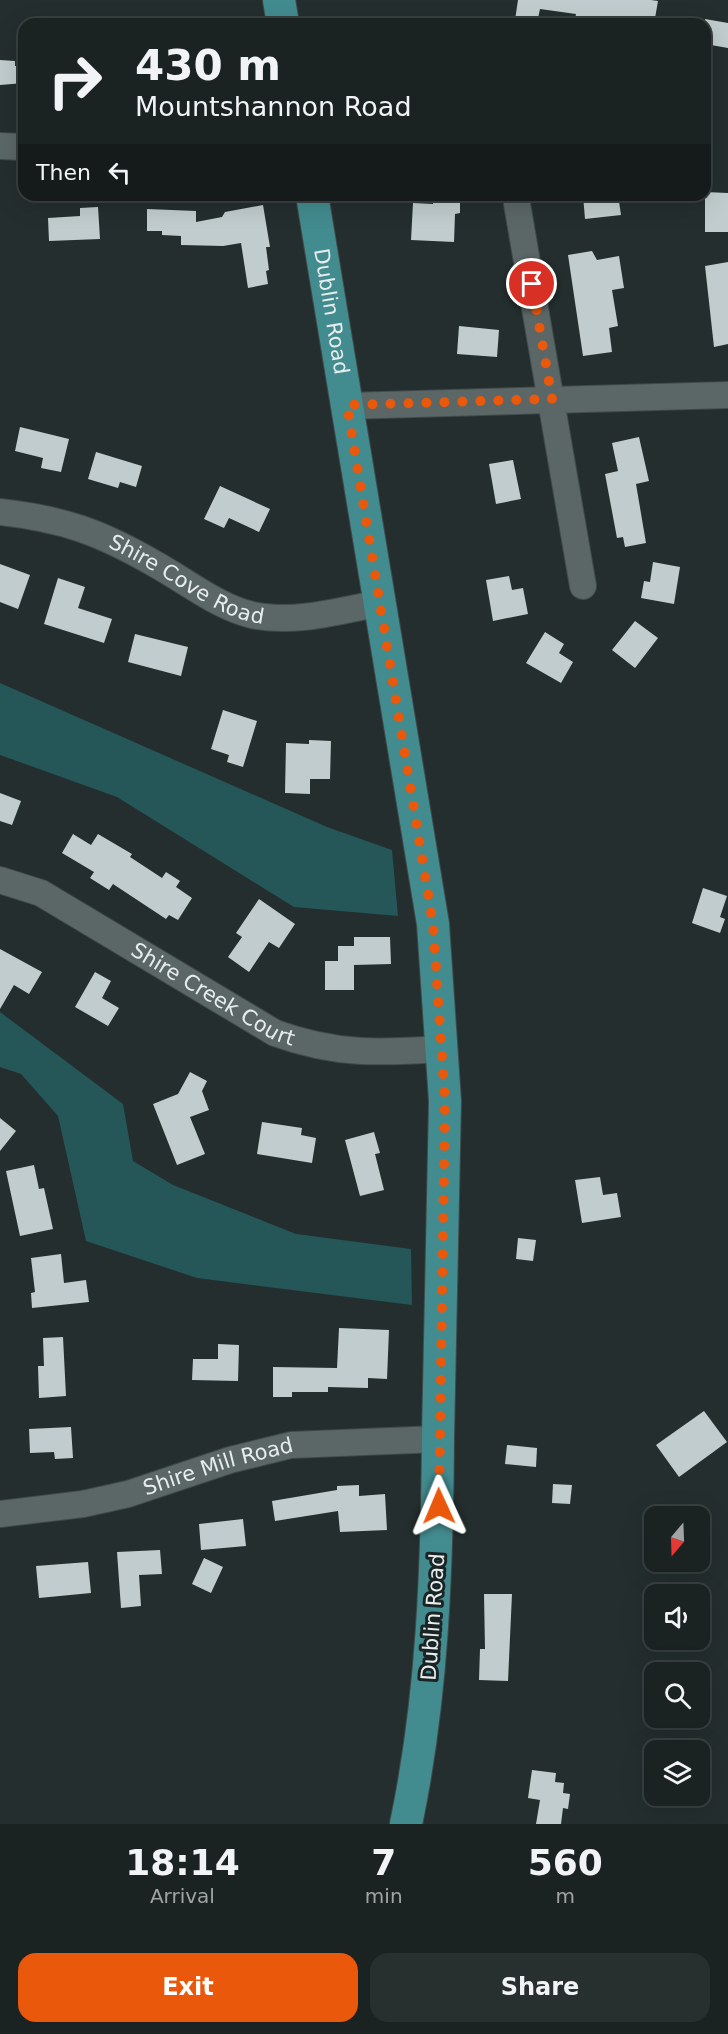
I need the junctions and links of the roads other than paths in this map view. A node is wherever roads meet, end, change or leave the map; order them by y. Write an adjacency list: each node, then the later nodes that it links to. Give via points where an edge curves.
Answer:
1 (279, 0): 2 (main road)
2 (282, 18)
3 (0, 146): 4 (street)
4 (18, 147)
5 (313, 201): 9 (main road, Dublin Road)
6 (517, 204): 8 (street)
7 (728, 395): 8 (street)
8 (552, 399): 9 (street); 11 (street)
9 (347, 405): 12 (main road, Dublin Road)
10 (0, 512): 12 (street, Shire Cove Road, via 76,525 152,561 226,605 251,614 306,617)
11 (583, 586)
12 (380, 603): 14 (main road, Dublin Road, via 433,924)
13 (0, 880): 14 (street, Shire Creek Court, via 41,893 275,1033 311,1046 342,1050 386,1053)
14 (443, 1049): 15 (main road, Dublin Road)
15 (438, 1439): 16 (street, Shire Mill Road, via 291,1445 230,1460 128,1494); 17 (main road, Dublin Road, via 434,1630 420,1754)
16 (0, 1514)
17 (406, 1824)

